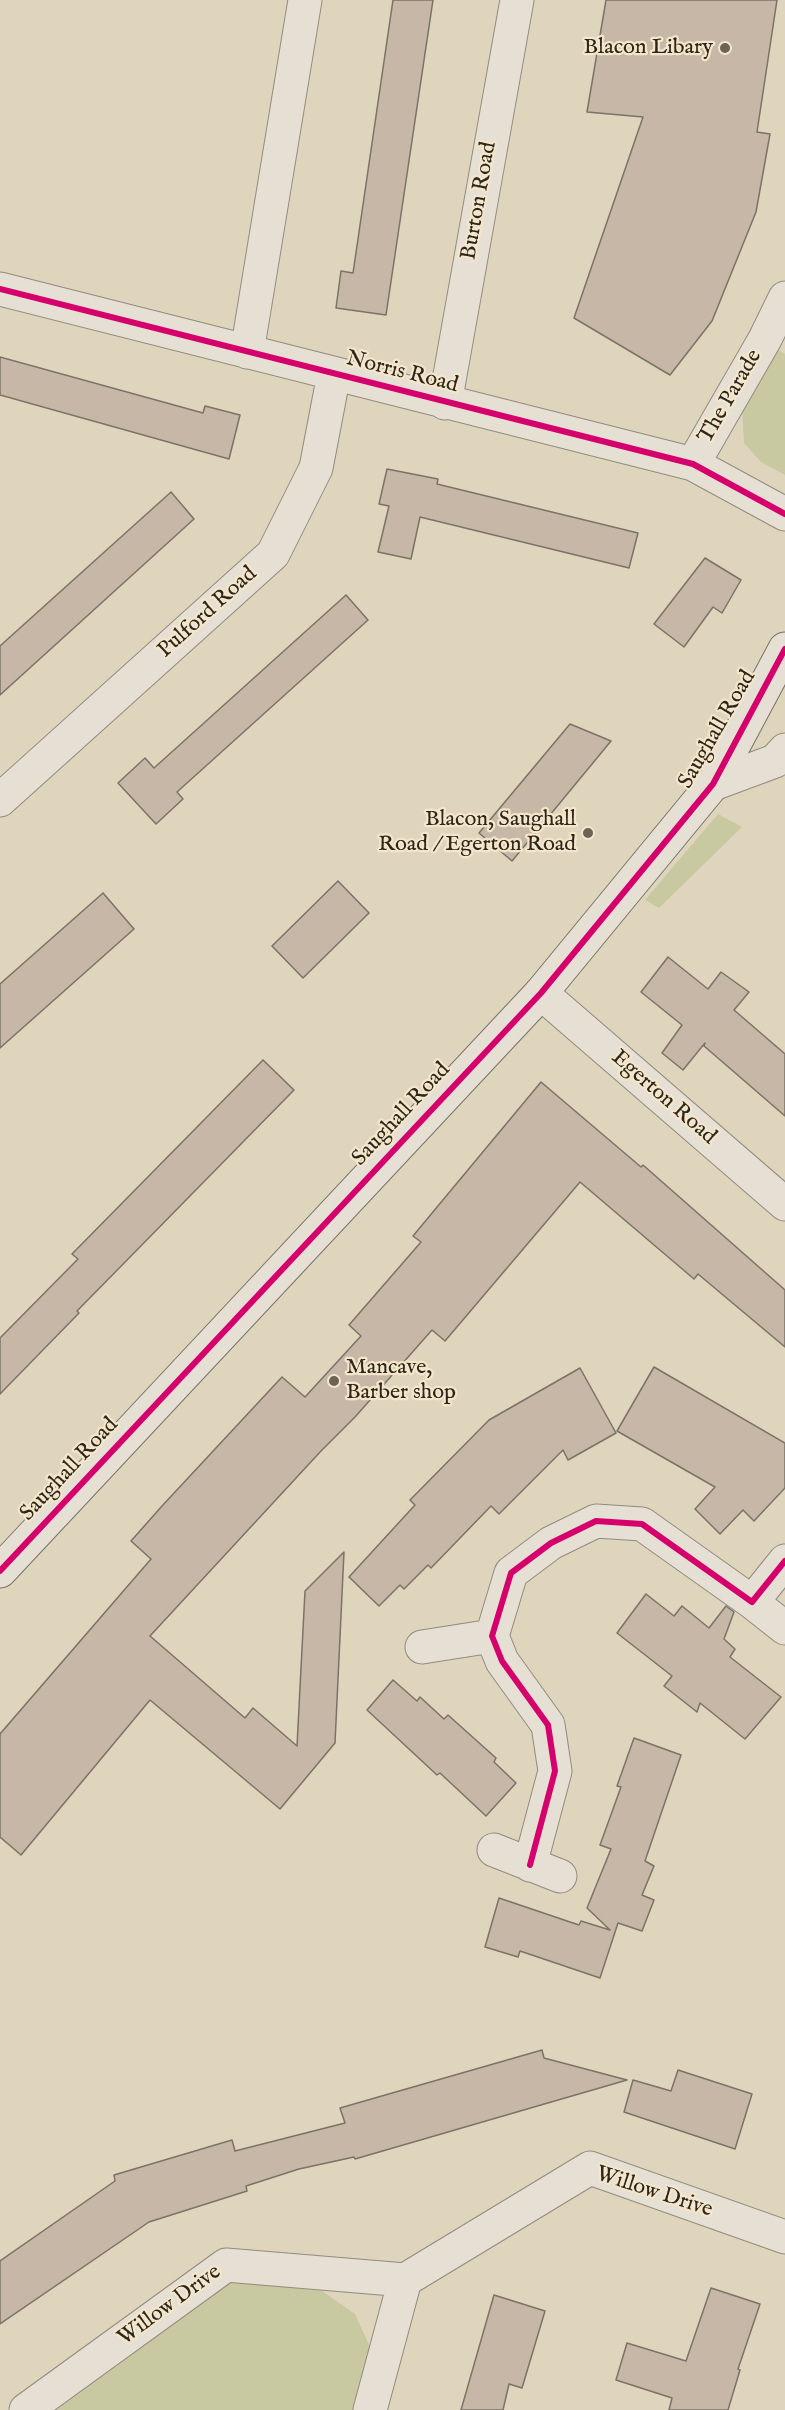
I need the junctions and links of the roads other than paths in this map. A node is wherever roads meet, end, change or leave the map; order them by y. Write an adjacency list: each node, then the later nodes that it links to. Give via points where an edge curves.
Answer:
1 (305, 0): 5 (street)
2 (517, 0): 7 (street, Burton Road)
3 (0, 289): 5 (street, Norris Road)
4 (785, 298): 8 (street, The Parade)
5 (247, 352): 6 (street, Norris Road)
6 (334, 374): 7 (street, Norris Road); 13 (street, Pulford Road, via 316,468 273,554)
7 (445, 403): 8 (street, Norris Road)
8 (693, 464): 9 (street, Norris Road)
9 (785, 514)
10 (785, 649): 12 (street, Saughall Road)
11 (785, 750): 12 (street, via 775,761)
12 (713, 784): 14 (street, Saughall Road)
13 (0, 800)
14 (541, 993): 15 (street, Egerton Road); 17 (street, Saughall Road)
15 (785, 1204)
16 (785, 1561): 18 (street)
17 (0, 1571)
18 (752, 1602): 19 (street); 20 (street, via 642,1524 596,1521 551,1544 511,1573)
19 (785, 1628)
20 (492, 1636): 21 (street); 22 (street, via 502,1660 548,1725 555,1771 545,1870)
21 (422, 1647)
22 (494, 1850)
23 (785, 2237): 24 (street, Willow Drive, via 590,2168)
24 (405, 2280): 25 (street, Willow Drive, via 226,2265); 26 (street)
25 (26, 2410)
26 (370, 2410)

